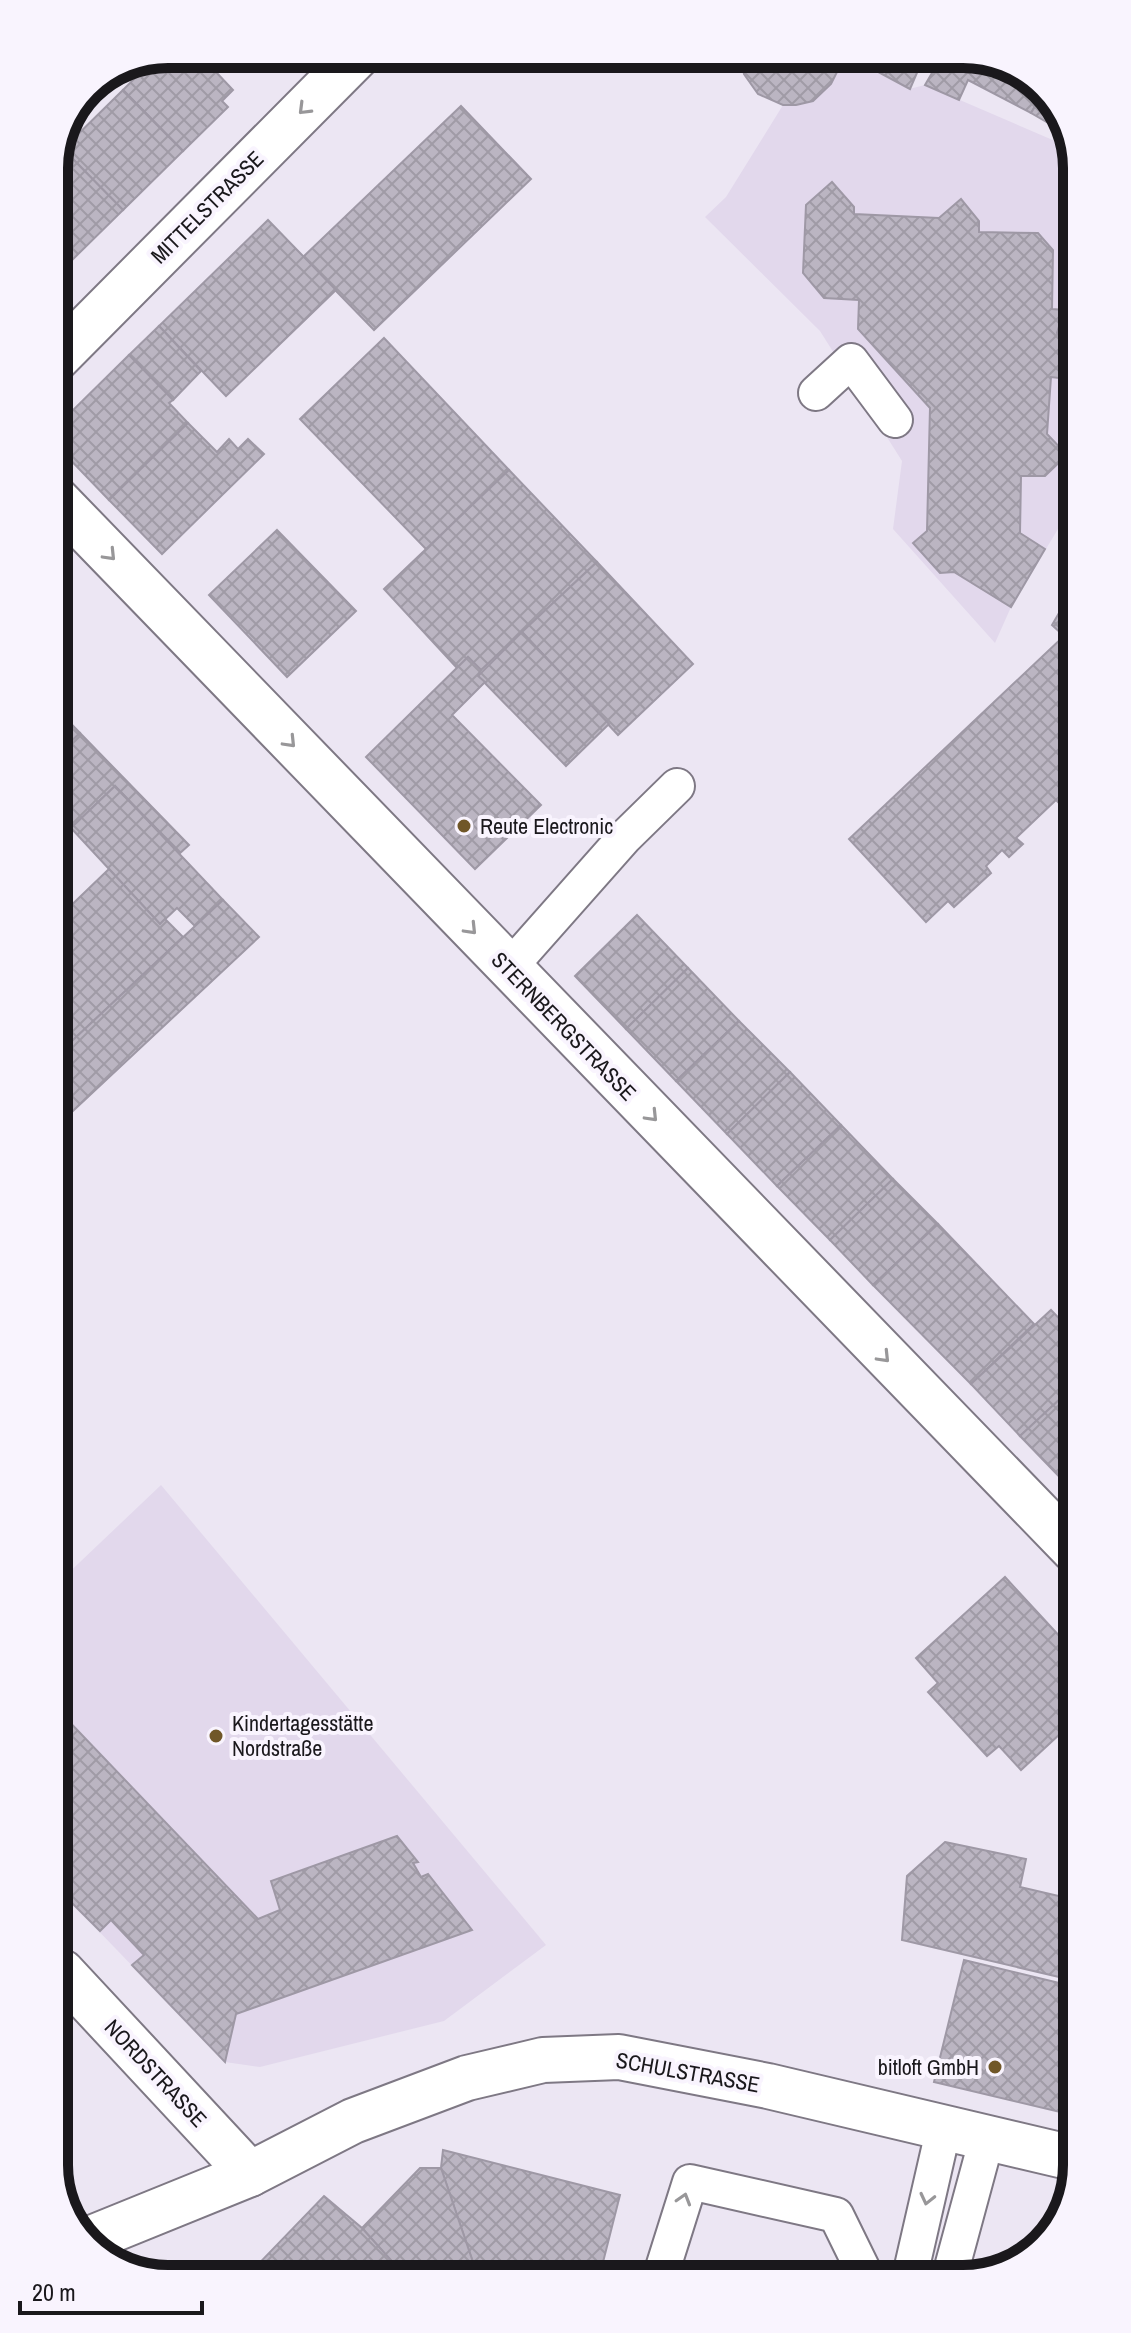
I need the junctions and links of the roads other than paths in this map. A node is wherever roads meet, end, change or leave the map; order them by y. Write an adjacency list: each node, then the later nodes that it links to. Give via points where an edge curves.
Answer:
1 (345, 68): 2 (street, MITTELSTRASSE, one-way to 2)
2 (68, 347)
3 (816, 393): 4 (lane, via 851,361)
4 (895, 420)
5 (68, 511): 7 (street, STERNBERGSTRASSE, one-way to 7)
6 (677, 786): 7 (lane)
7 (509, 968): 8 (street, STERNBERGSTRASSE, one-way to 8)
8 (1063, 1539)
9 (68, 1978): 13 (street, NORDSTRASSE)
10 (944, 2127): 11 (street, SCHULSTRASSE); 13 (street, SCHULSTRASSE, via 619,2057 543,2060 467,2078 353,2121); 17 (lane, one-way to 17)
11 (987, 2138): 12 (street, SCHULSTRASSE); 18 (lane)
12 (1063, 2156)
13 (250, 2174): 14 (street, SCHULSTRASSE)
14 (97, 2236)
15 (664, 2265): 16 (lane, one-way to 16, via 690,2182 836,2215)
16 (861, 2265)
17 (912, 2265)
18 (953, 2265)

